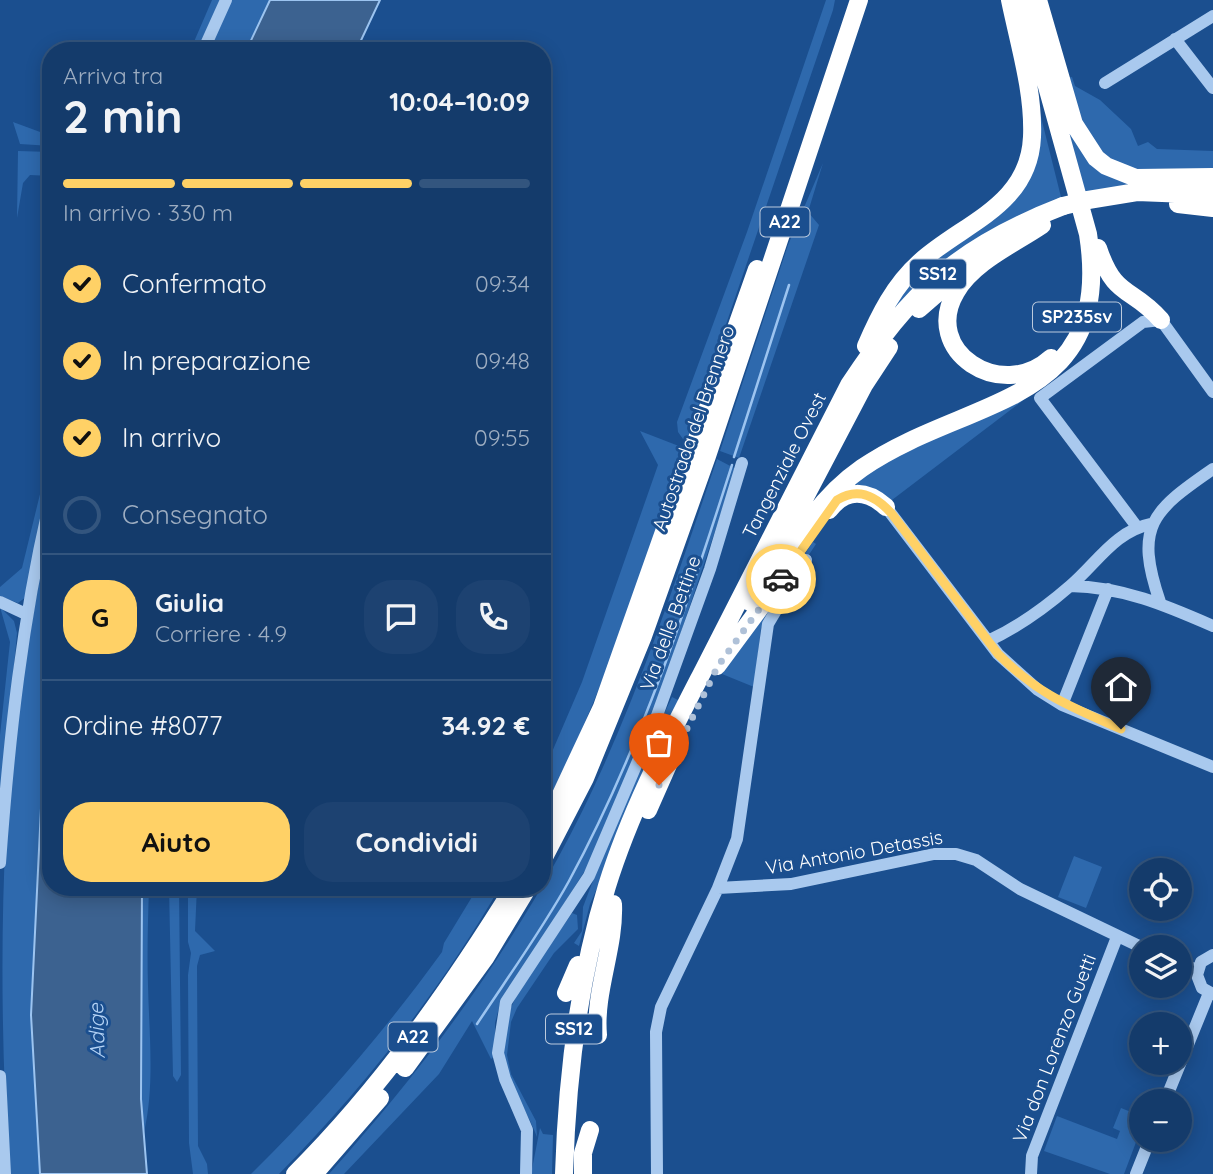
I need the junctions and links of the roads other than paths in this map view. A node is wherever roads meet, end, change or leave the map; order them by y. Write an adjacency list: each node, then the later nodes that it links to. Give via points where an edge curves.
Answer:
1 (226, 0): 10 (street)
2 (847, 0): 23 (highway, Autostrada del Brennero / A22)
3 (859, 0): 23 (highway, Autostrada del Brennero / A22)
4 (1010, 0): 21 (highway, via 1032,128 1022,175 996,209 938,248 902,280 876,323)
5 (1016, 0): 18 (highway, SP235sv, via 1073,221 1083,267 1082,297 1067,336 1043,365 1012,377 984,372 969,363 954,343 950,324 955,293 977,268)
6 (1023, 0): 19 (highway, SP235sv)
7 (1038, 0): 13 (highway, via 1074,124 1096,158 1136,178)
8 (1213, 16): 9 (street)
9 (1175, 39): 11 (street); 12 (street)
10 (207, 42)
11 (1105, 83)
12 (1213, 88)
13 (1213, 177)
14 (1213, 195): 15 (highway, Tangenziale Ovest / SS12, via 1137,192)
15 (1090, 205): 16 (highway, Tangenziale Ovest / SS12); 17 (highway, Tangenziale Ovest / SS12)
16 (1213, 208)
17 (1064, 212): 18 (highway, Tangenziale Ovest / SS12); 21 (highway, Tangenziale Ovest / SS12, via 991,237 940,272 879,339)
18 (1042, 225): 40 (highway, Tangenziale Ovest / SS12, via 972,262 921,306 892,342 864,385)
19 (1088, 234): 20 (highway, via 1112,281 1146,303); 34 (highway, SP235sv, via 1093,292 1077,339 1055,369 1032,386 859,469 818,507)
20 (1161, 320): 22 (street); 28 (street, via 1143,322 1041,398)
21 (849, 385): 47 (highway, Tangenziale Ovest / SS12, via 648,777)
22 (1213, 392)
23 (702, 448): 43 (highway, Autostrada del Brennero / A22, via 602,707); 44 (highway, Autostrada del Brennero / A22, via 615,710)
24 (742, 463): 66 (street, Via delle Bettine, via 710,569 655,721 586,884 506,1002 498,1053 527,1130)
25 (1213, 469): 27 (street, via 1161,508)
26 (886, 507): 34 (highway, via 867,494 837,500); 39 (street)
27 (1151, 524): 28 (street); 36 (street, via 1149,555)
28 (1137, 527): 30 (street)
29 (42, 539): 37 (street)
30 (1098, 555): 32 (street); 33 (street)
31 (806, 560): 46 (street, via 768,624 737,839)
32 (1070, 586): 33 (street); 39 (street)
33 (1102, 588): 36 (street); 41 (street)
34 (766, 599): 40 (highway, SP235sv)
35 (0, 602): 37 (street)
36 (1160, 602): 38 (street)
37 (26, 614): 45 (street)
38 (1213, 626)
39 (988, 641): 41 (street, via 1016,672)
40 (718, 666): 47 (highway, Tangenziale Ovest / SS12, via 669,761)
41 (1062, 705): 42 (street)
42 (1213, 767)
43 (551, 815)
44 (551, 842)
45 (0, 863)
46 (718, 888): 50 (street, Via Antonio Detassis, via 791,884 934,854 956,854 976,860 1020,889); 71 (street, via 661,1007 656,1032)
47 (610, 895): 55 (highway, via 593,908 575,977); 57 (highway, via 614,931 596,1016); 68 (highway, Tangenziale Ovest / SS12, via 587,962 574,1031); 69 (highway, Tangenziale Ovest / SS12, via 585,1038)
48 (508, 896): 64 (highway, A22, via 391,1068)
49 (523, 896): 65 (highway, A22, via 426,1042)
50 (1117, 937): 51 (street, Via Antonio Detassis); 72 (street, Via don Lorenzo Guetti, via 1032,1156)
51 (1129, 942)
52 (1213, 955): 54 (street)
53 (1192, 968): 54 (street)
54 (1197, 970): 56 (street, via 1198,982)
55 (566, 993)
56 (1211, 994): 59 (street)
57 (598, 1035)
58 (0, 1076): 63 (street)
59 (1170, 1089)
60 (554, 1093): 67 (highway)
61 (590, 1130): 70 (highway)
62 (1145, 1152): 73 (street)
63 (5, 1174)
64 (295, 1174)
65 (314, 1174)
66 (526, 1174)
67 (556, 1174)
68 (564, 1174)
69 (575, 1174)
70 (583, 1174)
71 (657, 1174)
72 (1031, 1174)
73 (1136, 1174)

